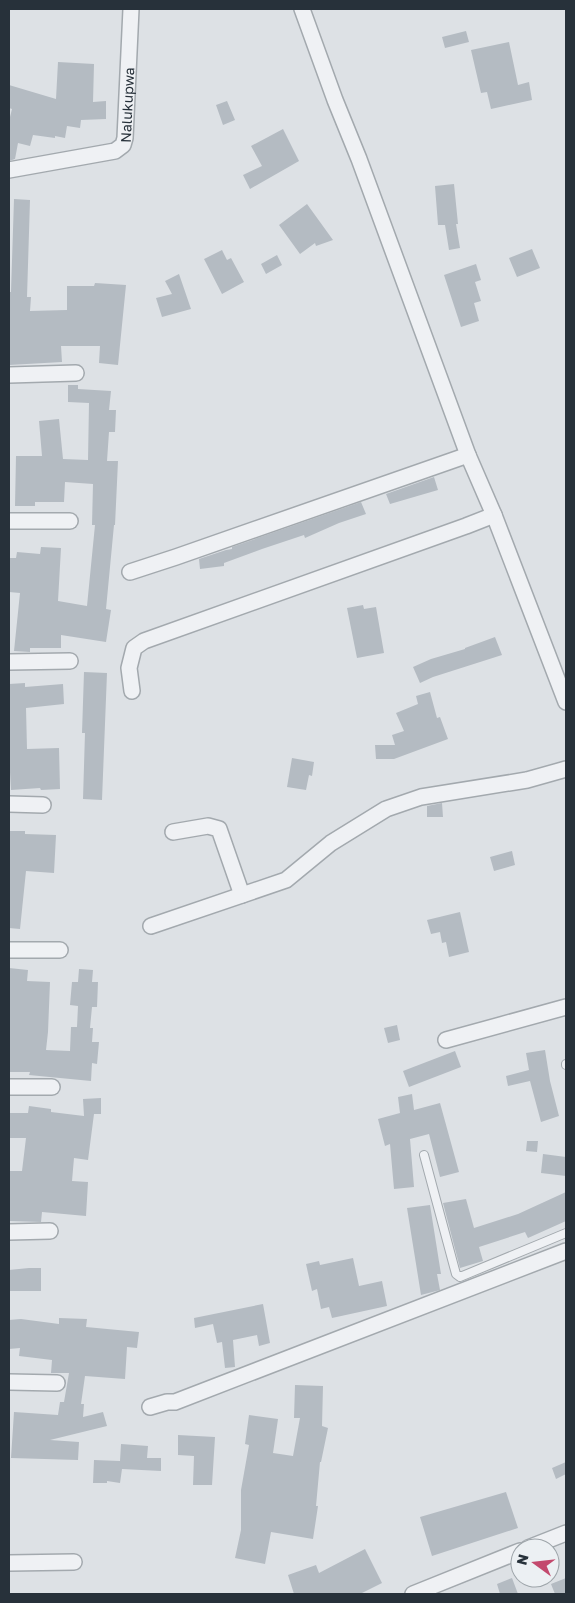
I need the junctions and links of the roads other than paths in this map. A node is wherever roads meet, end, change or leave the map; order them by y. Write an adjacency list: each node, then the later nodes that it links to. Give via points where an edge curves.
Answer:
1 (131, 9): 3 (street, Nalukupwa, via 123,146 115,151)
2 (302, 9): 6 (street)
3 (9, 170)
4 (76, 372): 5 (street)
5 (9, 375)
6 (468, 455): 7 (street); 10 (street)
7 (494, 515): 13 (street, via 144,641 134,648 129,668); 14 (street)
8 (9, 521): 9 (street)
9 (70, 521)
10 (130, 572)
11 (70, 661): 12 (street)
12 (9, 662)
13 (132, 691)
14 (566, 702)
15 (566, 769): 19 (street, via 527,780 421,797 386,809 331,843 286,880)
16 (9, 804): 17 (street)
17 (43, 804)
18 (173, 832): 19 (street, via 208,826 219,829)
19 (242, 895): 20 (street)
20 (151, 926)
21 (9, 950): 22 (street)
22 (60, 950)
23 (566, 1007): 24 (street)
24 (446, 1040)
25 (9, 1087): 26 (street)
26 (52, 1087)
27 (424, 1155): 30 (lane, via 456,1274 460,1277)
28 (9, 1232): 29 (street)
29 (50, 1232)
30 (566, 1233)
31 (566, 1251): 34 (street, via 175,1402)
32 (9, 1382): 33 (street)
33 (57, 1383)
34 (150, 1407)
35 (566, 1533): 36 (street)
36 (553, 1538)
37 (510, 1555): 40 (street)
38 (74, 1562): 39 (street)
39 (9, 1563)
40 (413, 1594)

